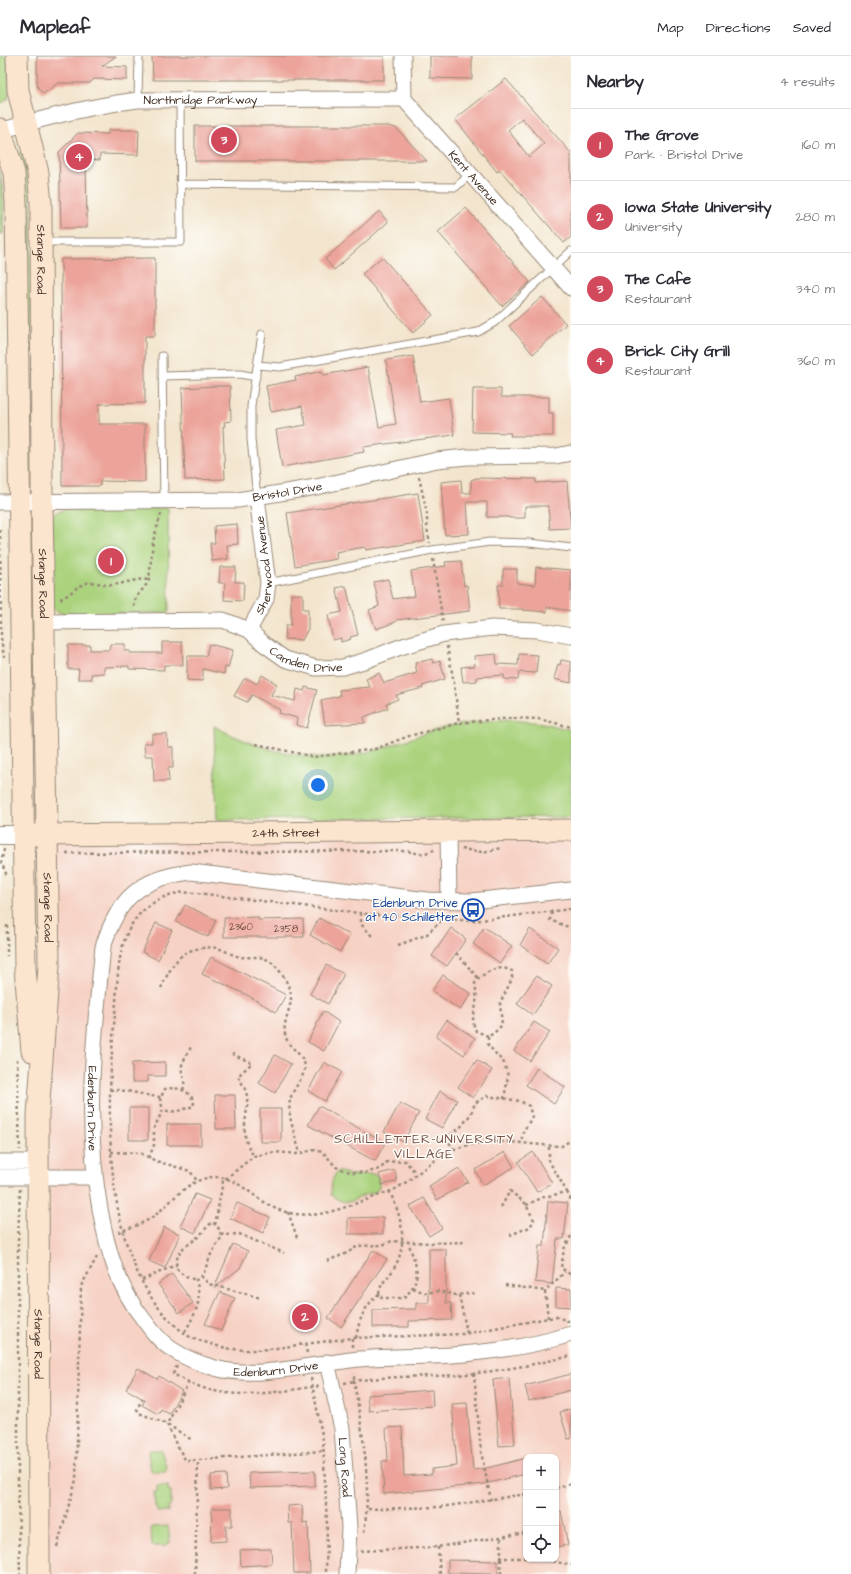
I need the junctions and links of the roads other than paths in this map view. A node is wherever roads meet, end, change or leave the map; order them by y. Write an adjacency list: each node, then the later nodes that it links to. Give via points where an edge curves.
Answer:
1 (17, 56): 7 (main road, Stange Road, via 18,90)
2 (138, 56): 5 (lane)
3 (403, 56): 4 (street)
4 (404, 99): 6 (street, Northridge Parkway); 9 (street, Kent Avenue)
5 (138, 100): 6 (street, Northridge Parkway); 7 (street, Northridge Parkway, via 100,105)
6 (180, 100): 10 (lane)
7 (25, 123): 8 (street, Northridge Parkway); 11 (main road, Stange Road, via 38,173)
8 (0, 130): 24 (main road, Stange Road, via 14,173 16,202)
9 (470, 174): 10 (lane, via 456,187); 13 (street, Kent Avenue)
10 (180, 184): 11 (lane, via 181,242)
11 (41, 242): 22 (main road, Stange Road)
12 (571, 251): 13 (lane)
13 (553, 267): 14 (street, Kent Avenue); 17 (lane, via 495,322 478,332 280,367)
14 (571, 288)
15 (262, 334): 17 (lane)
16 (162, 356): 18 (lane)
17 (258, 366): 19 (lane)
18 (162, 376): 19 (lane, via 240,374); 23 (lane)
19 (256, 377): 21 (lane, via 251,406 250,439)
20 (571, 453): 21 (street, Bristol Drive, via 556,456 467,457 415,464)
21 (257, 498): 23 (street, Bristol Drive); 26 (street, Sherwood Avenue)
22 (42, 501): 23 (street, Bristol Drive); 24 (street, Bristol Drive); 27 (main road, Stange Road)
23 (162, 501)
24 (10, 502): 32 (main road, Stange Road)
25 (571, 548): 26 (lane, via 490,542 432,550)
26 (268, 583): 28 (street, Sherwood Avenue, via 266,599)
27 (45, 622): 28 (street, Camden Drive, via 223,620); 33 (main road, Stange Road)
28 (249, 630): 29 (street, Camden Drive, via 285,659 316,668 343,666 367,660 444,634 492,628 537,630)
29 (571, 636)
30 (571, 830): 31 (main road, 24th Street)
31 (448, 831): 33 (main road, 24th Street); 36 (street)
32 (23, 835): 33 (main road, 24th Street); 34 (street, 24th Street); 37 (main road, Stange Road, via 25,968)
33 (47, 835): 37 (main road, Stange Road, via 49,966)
34 (2, 849)
35 (571, 890): 36 (street, Edenburn Drive, via 472,901)
36 (449, 901): 41 (street, Edenburn Drive, via 191,872 169,874 131,895 108,928 103,947 91,1075 90,1117)
37 (38, 1114): 39 (main road, Stange Road)
38 (0, 1162): 39 (street)
39 (32, 1174): 40 (street); 41 (street); 44 (main road, Stange Road)
40 (0, 1177)
41 (94, 1177): 43 (street, Edenburn Drive, via 106,1242 121,1283 136,1311 172,1350 217,1369 250,1373)
42 (571, 1334): 43 (street, Edenburn Drive, via 472,1354 363,1358)
43 (327, 1362): 45 (street, Long Road, via 342,1429 349,1527 357,1551)
44 (39, 1574)
45 (347, 1574)

